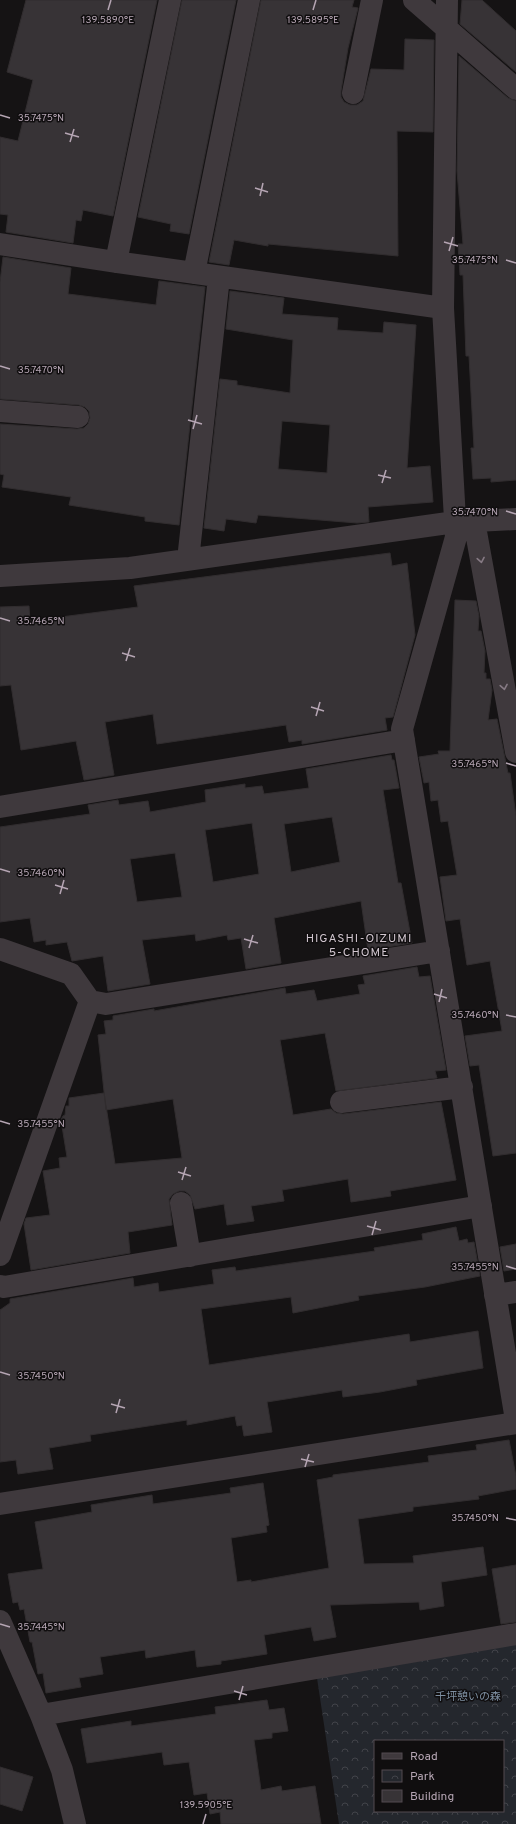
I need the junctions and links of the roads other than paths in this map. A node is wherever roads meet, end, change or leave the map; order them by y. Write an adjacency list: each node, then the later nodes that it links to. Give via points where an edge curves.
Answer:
1 (170, 0): 10 (street)
2 (250, 0): 11 (street)
3 (372, 0): 8 (street)
4 (414, 0): 6 (street)
5 (447, 0): 6 (street)
6 (446, 29): 7 (street); 13 (street)
7 (516, 89)
8 (353, 93)
9 (0, 244): 10 (street)
10 (116, 262): 11 (street)
11 (194, 273): 12 (street)
12 (219, 277): 13 (street); 18 (street)
13 (443, 308): 17 (street)
14 (0, 411): 15 (street)
15 (78, 417)
16 (516, 520): 17 (street)
17 (464, 522): 18 (street); 20 (street, via 456,537 402,729); 21 (street, one-way to 21)
18 (188, 560): 19 (street, via 130,568)
19 (0, 576)
20 (404, 740): 22 (street); 24 (street)
21 (516, 752)
22 (0, 807)
23 (0, 948): 25 (street, via 71,974)
24 (439, 951): 25 (street, via 115,1003); 26 (street)
25 (90, 1001): 30 (street)
26 (462, 1087): 27 (street); 29 (street)
27 (341, 1102)
28 (181, 1203): 31 (street)
29 (481, 1206): 31 (street); 33 (street)
30 (0, 1255)
31 (190, 1256): 32 (street)
32 (0, 1286)
33 (506, 1293): 34 (street)
34 (516, 1420)
35 (516, 1423): 36 (street)
36 (0, 1504)
37 (0, 1621): 39 (street)
38 (516, 1634): 39 (street)
39 (41, 1715): 40 (street, via 62,1770)
40 (75, 1824)

